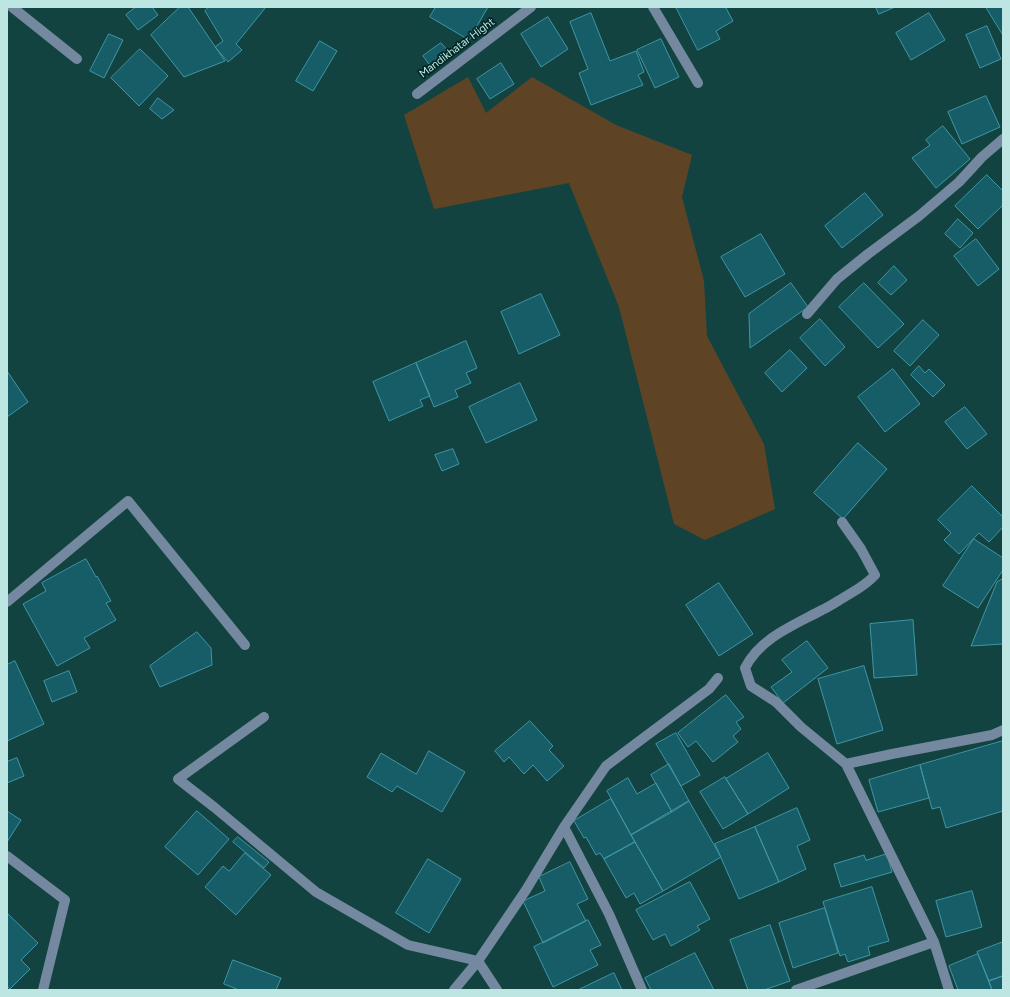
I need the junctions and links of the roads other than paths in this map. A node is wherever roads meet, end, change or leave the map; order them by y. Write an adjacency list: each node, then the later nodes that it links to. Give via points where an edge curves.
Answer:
1 (12, 7): 4 (street)
2 (531, 7): 6 (street, Mandikhatar Hight)
3 (654, 7): 5 (street)
4 (77, 59)
5 (698, 83)
6 (417, 94)
7 (1003, 139): 8 (street, via 919,216 837,279)
8 (807, 314)
9 (842, 522): 15 (street, via 875,575 864,585 823,610 788,627 760,648 749,659 745,668 751,686 776,702 801,727)
10 (7, 602): 11 (street, via 128,500)
11 (245, 645)
12 (718, 678): 16 (street, via 709,689 606,766)
13 (264, 717): 19 (street, via 178,779 316,892 408,945)
14 (1003, 730): 15 (street, via 992,735)
15 (846, 764): 18 (street)
16 (564, 827): 19 (street, via 526,890); 23 (street, via 609,914)
17 (7, 856): 20 (street, via 65,900)
18 (934, 942): 24 (street); 25 (street)
19 (478, 961): 21 (street); 22 (street)
20 (43, 990)
21 (454, 990)
22 (497, 990)
23 (642, 990)
24 (796, 990)
25 (949, 990)

